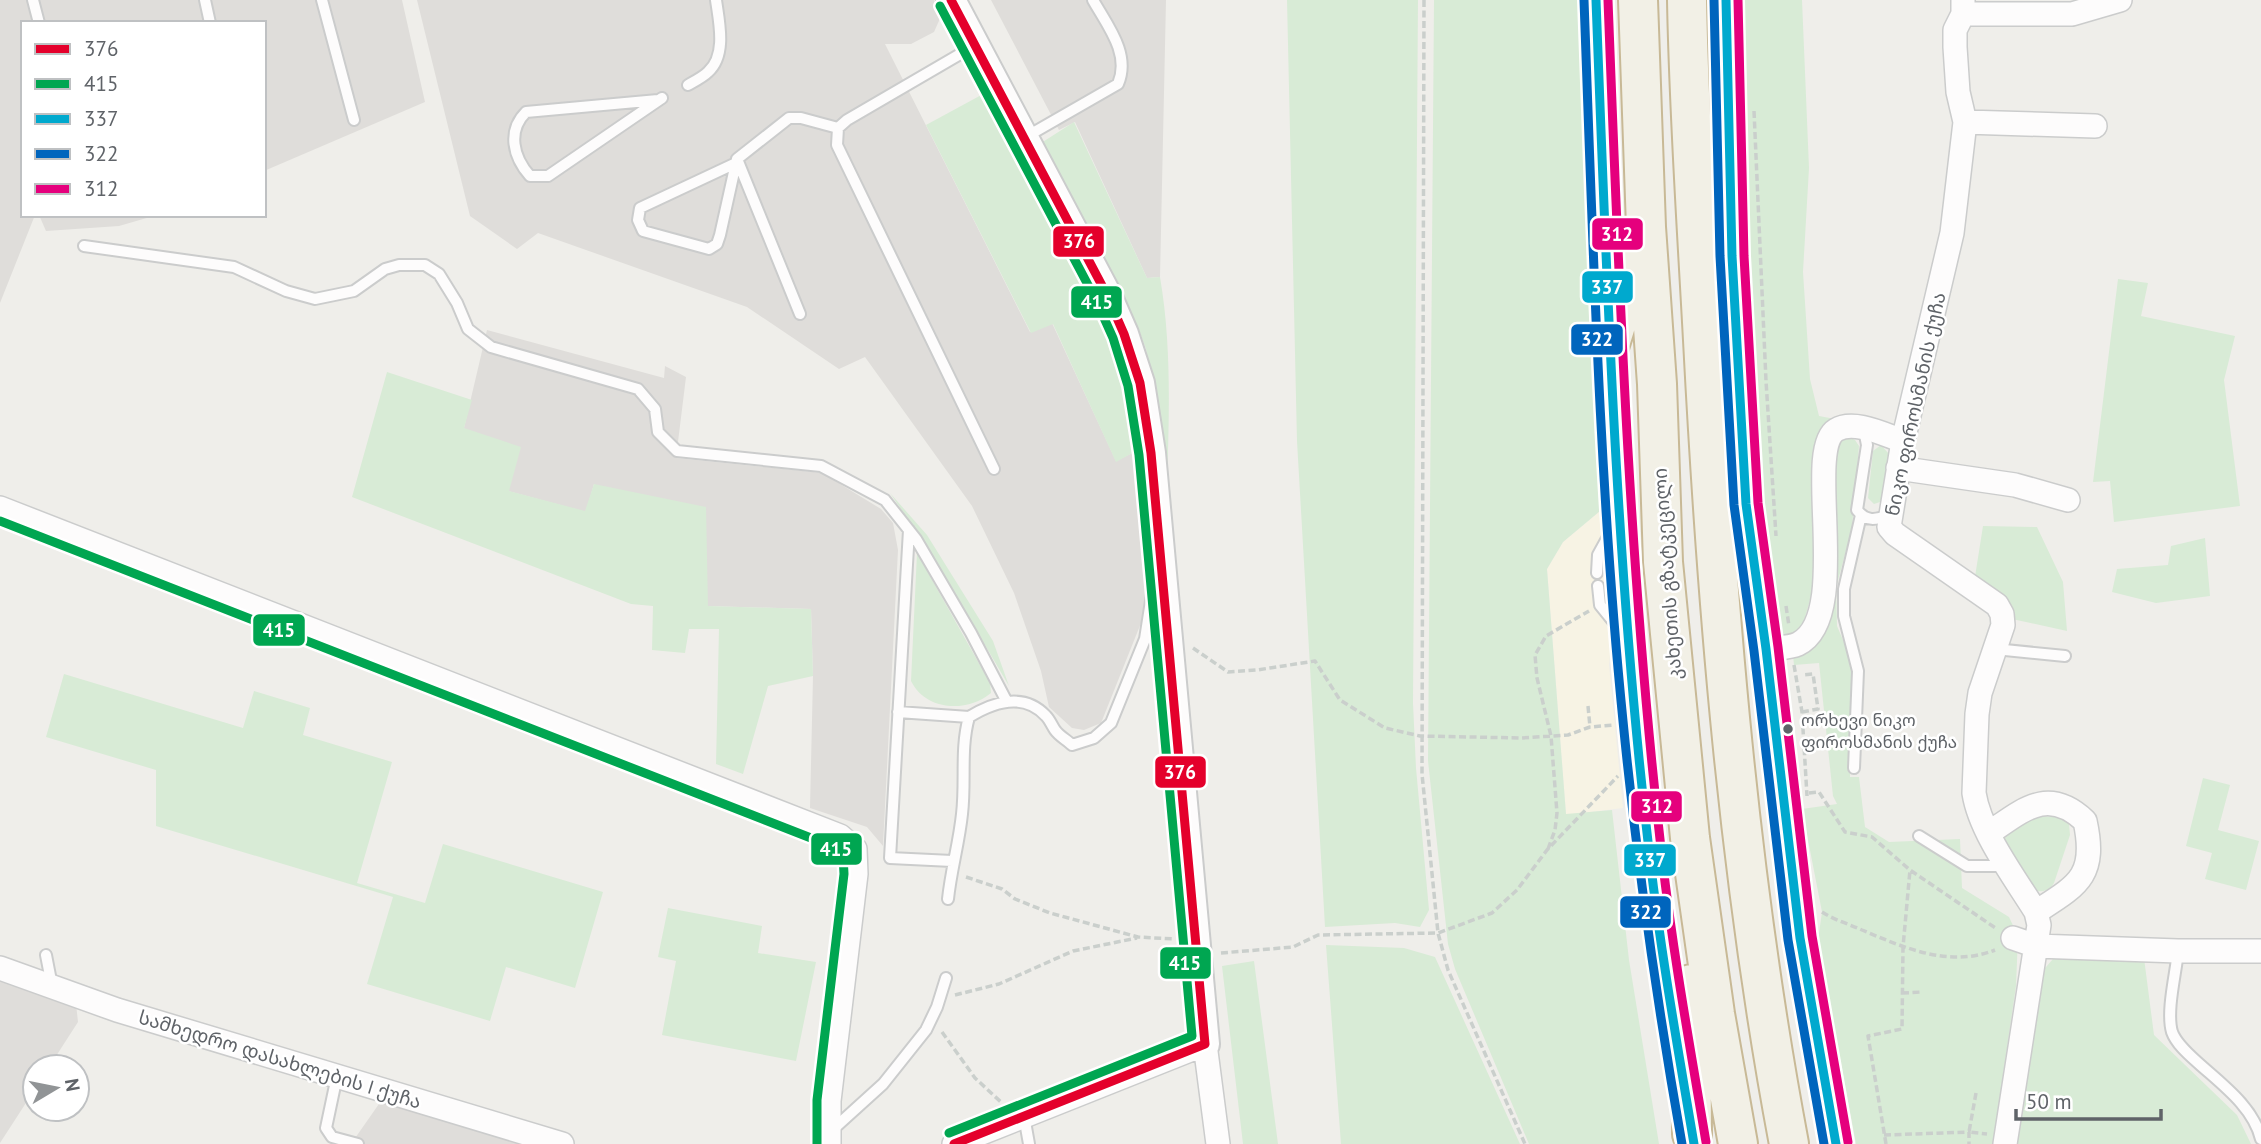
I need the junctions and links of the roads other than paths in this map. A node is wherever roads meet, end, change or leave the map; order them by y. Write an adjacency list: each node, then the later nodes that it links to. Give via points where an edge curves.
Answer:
1 (33, 0): 13 (lane)
2 (205, 0): 14 (lane)
3 (322, 0): 18 (lane)
4 (716, 0): 16 (lane, via 719,52 708,72)
5 (951, 0): 15 (street)
6 (1093, 0): 22 (lane, via 1119,47 1122,74 1118,84)
7 (1596, 0): 27 (street)
8 (1638, 0): 24 (highway, კახეთის გზატკეცილი)
9 (1687, 0): 66 (highway, via 1721,629)
10 (1726, 0): 42 (street, via 1732,256 1745,503)
11 (2120, 0): 12 (street, via 2072,14)
12 (1963, 7): 19 (street, ნიკო ფიროსმანის ქუჩა, via 1955,47)
13 (38, 21)
14 (210, 21)
15 (975, 45): 21 (lane); 22 (street)
16 (688, 85)
17 (660, 99): 17 (lane, via 548,176 530,176 519,164 516,123 526,112)
18 (354, 120)
19 (1965, 122): 20 (street); 29 (street, ნიკო ფიროსმანის ქუჩა, via 1952,233)
20 (2095, 126)
21 (838, 128): 23 (lane, via 789,118); 31 (lane, via 837,145)
22 (1024, 138): 38 (street, via 1124,334 1140,383)
23 (737, 161): 23 (lane, via 717,244 709,249 643,231 638,220 640,208); 26 (lane)
24 (1646, 227): 27 (highway); 51 (highway, კახეთის გზატკეცილი, via 1663,562)
25 (83, 246): 37 (lane, via 234,267 315,299 354,291 384,269 425,265 439,274 468,329 491,347 638,389 655,409 658,432 677,451 821,466 885,500)
26 (800, 314)
27 (1609, 348): 36 (street)
28 (1858, 428): 29 (street); 34 (lane, via 1867,445 1857,499); 42 (street, via 1835,430 1824,450 1823,598 1815,626 1805,639)
29 (1903, 441): 30 (street, ნიკო ფიროსმანის ქუჩა)
30 (1898, 468): 32 (street, via 2015,485); 35 (street, ნიკო ფიროსმანის ქუჩა)
31 (995, 469)
32 (2068, 500)
33 (0, 508): 68 (street, via 840,836 855,849 856,874)
34 (1861, 515): 35 (lane, via 1871,519); 48 (lane, via 1844,589 1844,616 1858,671)
35 (1889, 515): 43 (street, ნიკო ფიროსმანის ქუჩა, via 1889,527 1895,534 1997,605 2003,625)
36 (1619, 517): 39 (lane, via 1598,555); 41 (street)
37 (909, 530): 45 (lane); 46 (lane)
38 (1159, 547): 45 (lane, via 1145,639 1111,723 1094,738 1072,744 1030,704); 64 (street)
39 (1597, 573)
40 (1598, 586): 41 (lane, via 1600,605)
41 (1628, 639): 69 (street, via 1662,949)
42 (1778, 648): 80 (street, via 1783,805 1798,925)
43 (1995, 649): 44 (lane); 49 (street, ნიკო ფიროსმანის ქუჩა, via 1980,693 1974,783 1976,804)
44 (2065, 656)
45 (1007, 702): 47 (lane)
46 (898, 712): 47 (lane); 53 (lane, via 890,858)
47 (969, 717): 53 (lane, via 964,737 962,813)
48 (1854, 768)
49 (1989, 833): 52 (street, ნიკო ფიროსმანის ქუჩა); 55 (street, via 2042,803 2062,804 2085,821 2089,859 2082,875 2072,889)
50 (1919, 836): 52 (lane, via 1967,866)
51 (1690, 838): 69 (highway); 77 (highway, კახეთის გზატკეცილი)
52 (2008, 866): 55 (street, ნიკო ფიროსმანის ქუჩა)
53 (951, 867): 54 (lane)
54 (948, 899)
55 (2036, 912): 57 (street)
56 (2013, 938): 57 (street)
57 (2036, 946): 58 (street); 71 (street)
58 (2178, 951): 59 (street); 70 (lane, via 2170,1022 2173,1036 2243,1105)
59 (2261, 951)
60 (46, 955): 63 (lane)
61 (0, 968): 63 (street, სამხედრო დასახლების I ქუჩა)
62 (946, 978): 68 (lane, via 926,1030 883,1084)
63 (52, 988): 65 (street, სამხედრო დასახლების I ქუჩა)
64 (1205, 1044): 67 (street); 76 (street)
65 (337, 1076): 72 (lane, via 326,1128 332,1137); 73 (street, სამხედრო დასახლების I ქუჩა)
66 (1781, 1100): 78 (highway); 79 (highway)
67 (1018, 1117): 74 (street); 75 (lane)
68 (828, 1139)
69 (1693, 1139)
70 (2261, 1139)
71 (2005, 1140)
72 (358, 1144)
73 (562, 1144)
74 (954, 1144)
75 (1029, 1144)
76 (1218, 1144)
77 (1738, 1144)
78 (1789, 1144)
79 (1809, 1144)
80 (1836, 1144)

